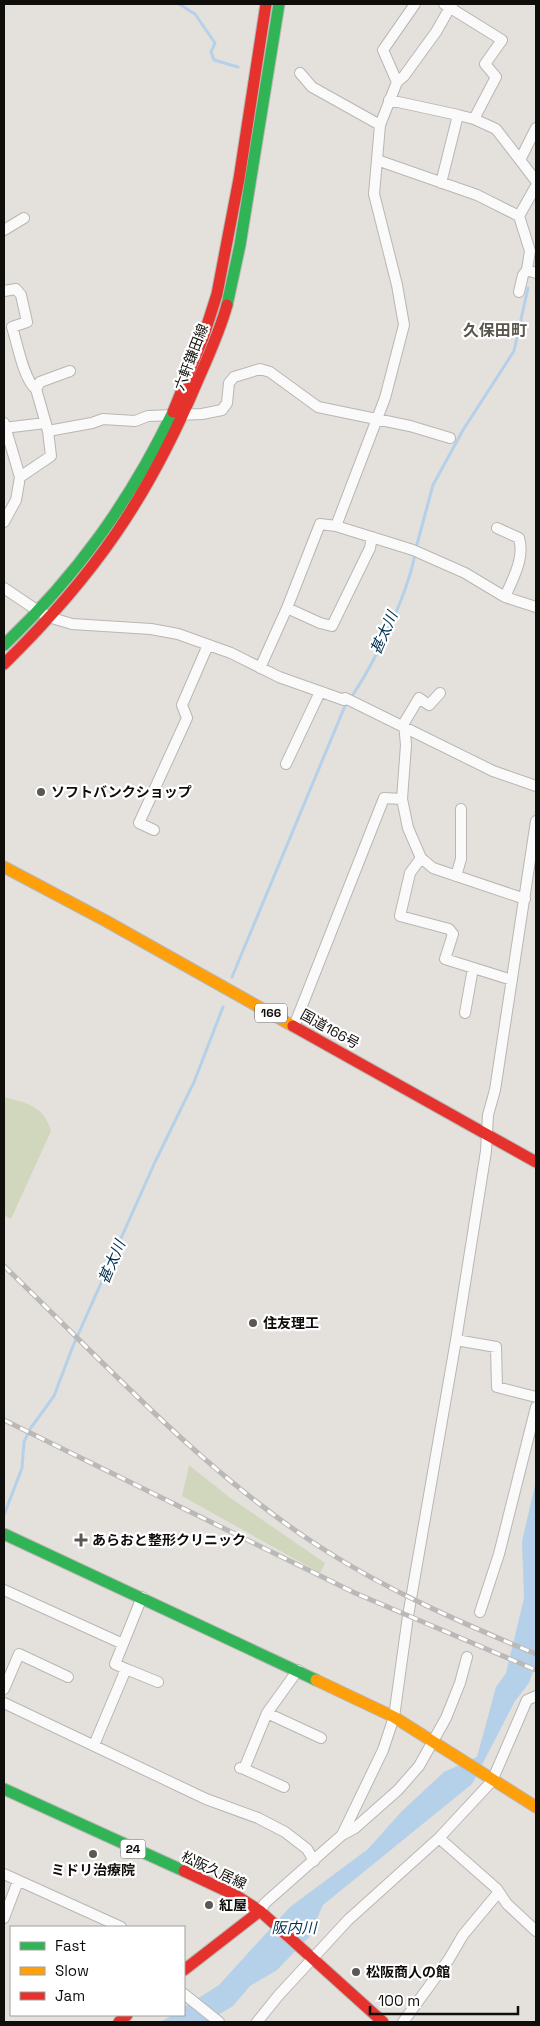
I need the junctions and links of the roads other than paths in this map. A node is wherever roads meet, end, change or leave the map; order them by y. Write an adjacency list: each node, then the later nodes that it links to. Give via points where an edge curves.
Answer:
1 (266, 4): 25 (main road, 六軒鎌田線, via 220,285)
2 (279, 4): 25 (main road, 六軒鎌田線, via 237,261 225,311)
3 (414, 4): 6 (street, via 383,50)
4 (449, 5): 6 (street); 9 (street, via 502,40 485,64 496,77)
5 (300, 73): 10 (street, via 312,87)
6 (397, 82): 7 (street)
7 (389, 100): 8 (street); 10 (street)
8 (458, 116): 9 (street); 15 (street)
9 (474, 118): 13 (street, via 496,129)
10 (380, 125): 12 (street)
11 (536, 128): 13 (street)
12 (377, 160): 15 (street); 26 (street, via 374,194 404,325 385,398)
13 (520, 160): 14 (street)
14 (536, 181)
15 (442, 183): 17 (street, via 477,195)
16 (536, 186): 17 (street)
17 (519, 216): 20 (street, via 530,251)
18 (24, 218): 19 (street)
19 (4, 230)
20 (532, 272): 22 (street, via 523,275)
21 (4, 291): 24 (street, via 16,289 21,295 27,322 12,327 26,375)
22 (519, 292)
23 (70, 371): 24 (street, via 40,382)
24 (36, 389): 28 (street)
25 (179, 414): 26 (street, via 222,410 227,403 229,383 234,377 260,369 270,372 318,406); 28 (street); 39 (main road, 六軒鎌田線, via 116,517 78,568); 40 (main road, 六軒鎌田線, via 162,463 128,522)
26 (376, 419): 29 (street); 32 (street)
27 (4, 426): 28 (street); 30 (street)
28 (47, 427): 30 (street, via 51,456)
29 (450, 438)
30 (20, 476): 31 (street, via 16,500)
31 (4, 522)
32 (336, 526): 34 (street); 38 (street, via 320,524)
33 (497, 528): 36 (street, via 519,538 522,555)
34 (372, 537): 36 (street, via 465,572); 38 (street, via 370,548 332,626)
35 (4, 588): 39 (street)
36 (505, 597): 37 (street)
37 (536, 606)
38 (287, 608): 44 (street)
39 (38, 611): 40 (street); 41 (main road, 六軒鎌田線)
40 (52, 618): 42 (street, via 72,624 161,630); 43 (main road, 六軒鎌田線)
41 (4, 645)
42 (208, 645): 44 (street); 53 (street, via 182,705 187,718 139,823)
43 (4, 664)
44 (260, 668): 45 (street)
45 (320, 692): 47 (street, via 348,700); 48 (street)
46 (440, 693): 47 (street, via 429,705 419,698)
47 (404, 728): 49 (street, via 493,771); 50 (street)
48 (286, 764)
49 (536, 786)
50 (402, 798): 54 (street, via 408,828); 61 (street, via 384,798)
51 (461, 809): 56 (street, via 461,860)
52 (536, 823): 57 (street)
53 (154, 830)
54 (421, 858): 56 (street, via 433,868); 58 (street, via 410,873 400,916 449,929 452,934 445,959)
55 (4, 867): 61 (main road, 国道166号 / 166)
56 (456, 876): 57 (street)
57 (529, 897): 59 (street)
58 (473, 968): 59 (street); 60 (street)
59 (512, 980): 62 (street, via 496,1090)
60 (465, 1013)
61 (294, 1026): 62 (main road, 国道166号 / 166)
62 (486, 1133): 63 (main road, 国道166号 / 166); 64 (street, via 486,1151)
63 (536, 1162)
64 (456, 1340): 65 (street, via 496,1347 496,1387); 81 (street, via 408,1616)
65 (536, 1397)
66 (536, 1407): 70 (street, via 499,1554)
67 (4, 1534): 69 (main road)
68 (4, 1590): 71 (street)
69 (142, 1597): 71 (street); 74 (main road)
70 (480, 1612)
71 (123, 1644): 73 (street, via 115,1664)
72 (467, 1657): 83 (street, via 446,1718)
73 (126, 1669): 76 (street); 84 (street)
74 (298, 1670): 80 (street); 81 (main road)
75 (68, 1677): 77 (street, via 20,1654)
76 (158, 1682)
77 (4, 1689)
78 (536, 1696): 85 (street, via 526,1700)
79 (4, 1703): 84 (street)
80 (267, 1714): 82 (street); 86 (street, via 242,1769)
81 (394, 1717): 83 (main road); 89 (street, via 383,1750)
82 (321, 1738)
83 (433, 1742): 85 (main road); 89 (street, via 419,1766 398,1790 355,1828)
84 (94, 1745): 91 (street, via 206,1799 278,1828 307,1849)
85 (490, 1779): 88 (main road); 90 (street)
86 (284, 1787)
87 (4, 1789): 95 (main road, 松阪久居線 / 24, via 237,1896)
88 (536, 1807)
89 (342, 1835): 91 (street)
90 (440, 1838): 94 (street); 99 (street)
91 (314, 1861): 95 (street, via 265,1903)
92 (4, 1874): 93 (street)
93 (18, 1881): 96 (street); 97 (street)
94 (498, 1893): 98 (street); 105 (street, via 463,1935)
95 (263, 1914): 99 (main road, 松阪久居線 / 24); 100 (main road)
96 (4, 1918)
97 (119, 1926)
98 (536, 1930)
99 (309, 1954): 103 (street); 104 (main road, 松阪久居線 / 24)
100 (186, 1964)
101 (185, 1995): 102 (street)
102 (219, 2022)
103 (257, 2022)
104 (382, 2022)
105 (403, 2022)

